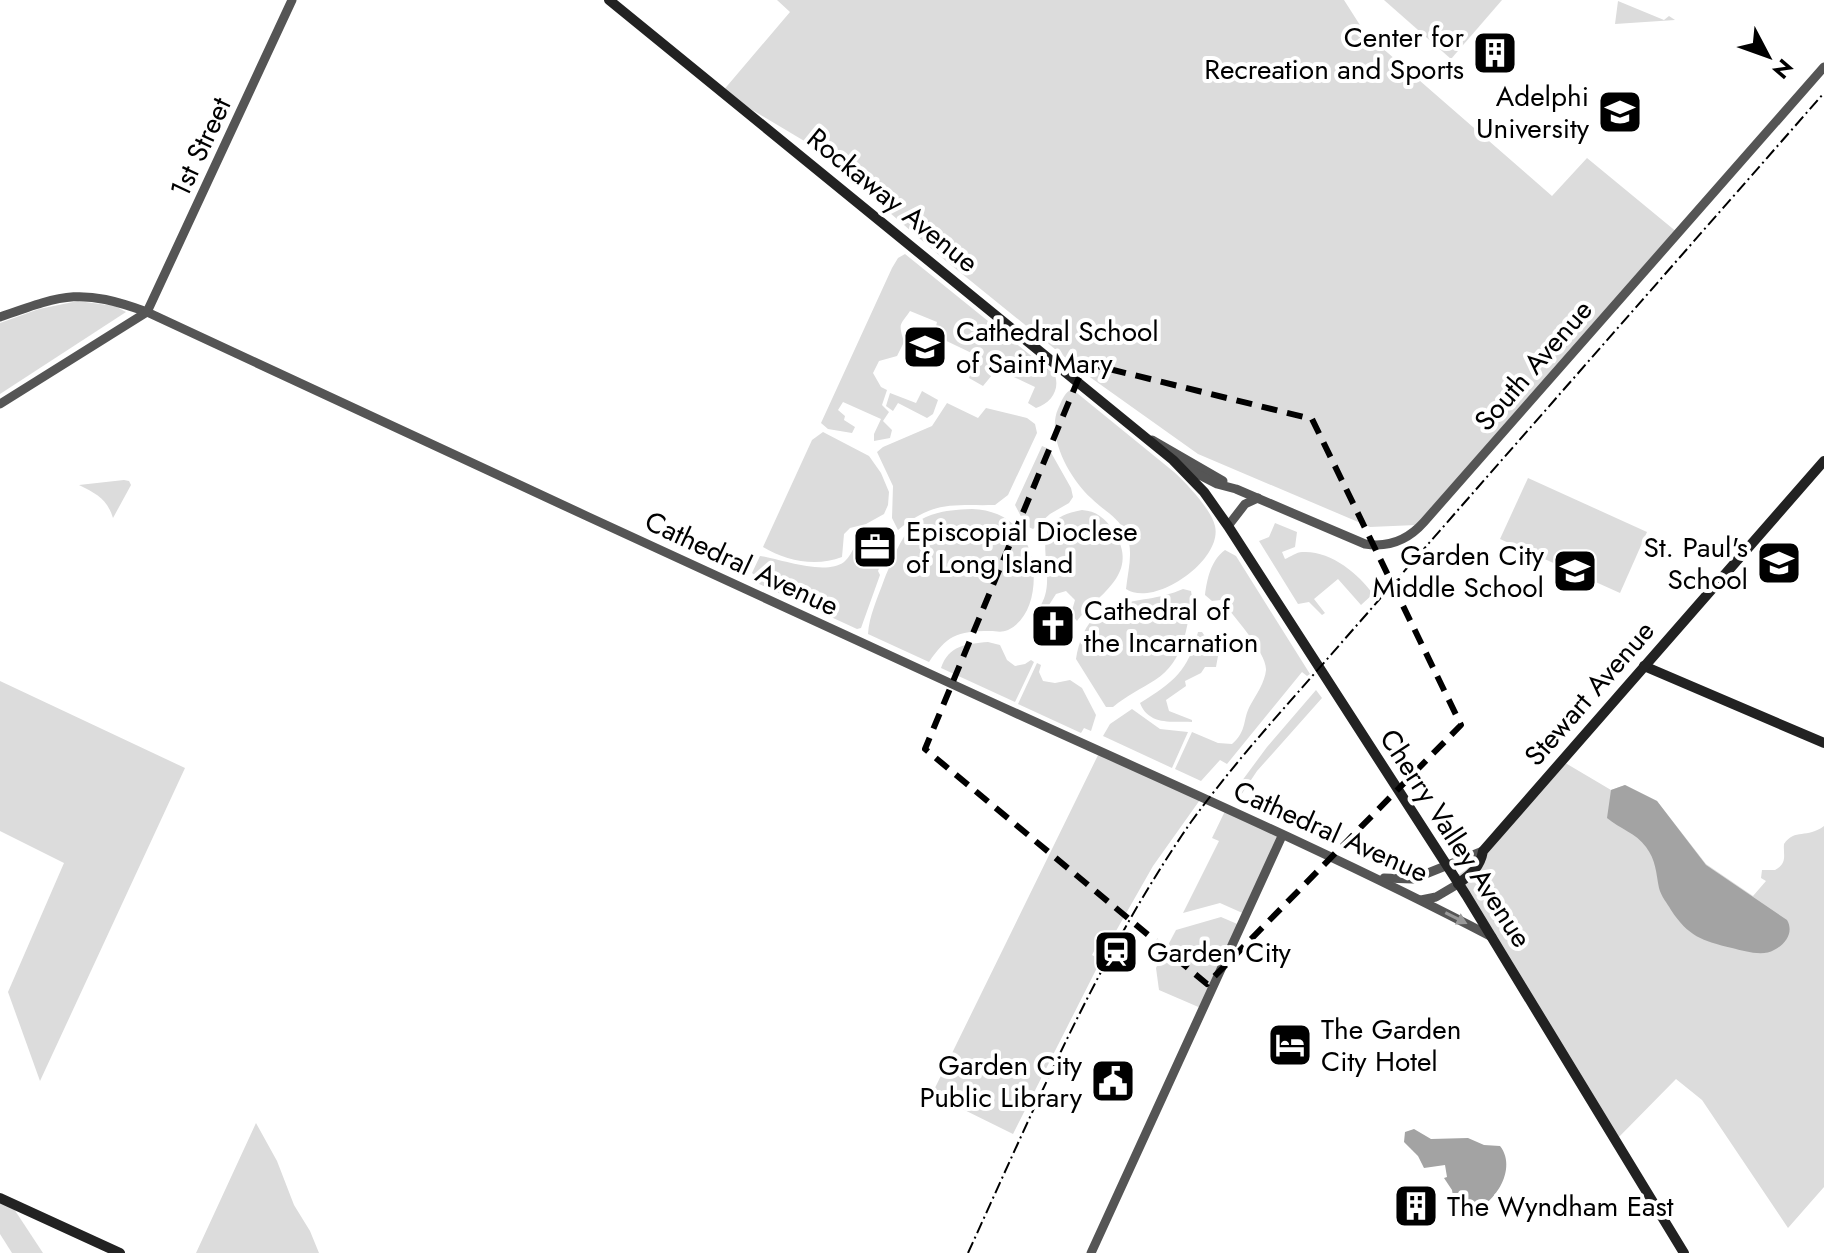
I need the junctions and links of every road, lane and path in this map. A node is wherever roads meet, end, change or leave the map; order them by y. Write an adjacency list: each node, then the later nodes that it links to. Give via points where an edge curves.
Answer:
1 (292, 0): 4 (street, 1st Street)
2 (609, 0): 7 (main road, Rockaway Avenue)
3 (1824, 67): 11 (street, South Avenue, via 1408,537 1386,545 1365,544)
4 (147, 312): 5 (street, Cathedral Avenue, via 105,298 66,296); 6 (street); 15 (street, Cathedral Avenue)
5 (0, 317)
6 (0, 404)
7 (1146, 438): 8 (main road, Rockaway Avenue); 10 (street, Rockaway Avenue)
8 (1173, 460): 10 (street, Rockaway Avenue); 12 (main road, Cherry Valley Avenue)
9 (1824, 461): 13 (main road, Stewart Avenue)
10 (1236, 489): 11 (street, South Avenue)
11 (1258, 498): 12 (street, via 1245,504)
12 (1228, 526): 17 (main road, Cherry Valley Avenue)
13 (1644, 666): 14 (main road); 16 (main road, Stewart Avenue)
14 (1824, 743)
15 (1282, 836): 18 (street, Cathedral Avenue); 24 (street)
16 (1483, 851): 17 (street); 19 (main road, Stewart Avenue, via 1478,867)
17 (1447, 867): 18 (street, via 1413,879); 19 (main road, Cherry Valley Avenue)
18 (1370, 876): 20 (street, Cathedral Avenue)
19 (1458, 884): 20 (street, Cathedral Avenue); 21 (main road, Cherry Valley Avenue)
20 (1421, 900): 21 (street, one-way to 21)
21 (1492, 937): 25 (main road, Cherry Valley Avenue)
22 (0, 1198): 23 (main road)
23 (120, 1253)
24 (1091, 1253)
25 (1684, 1253)

